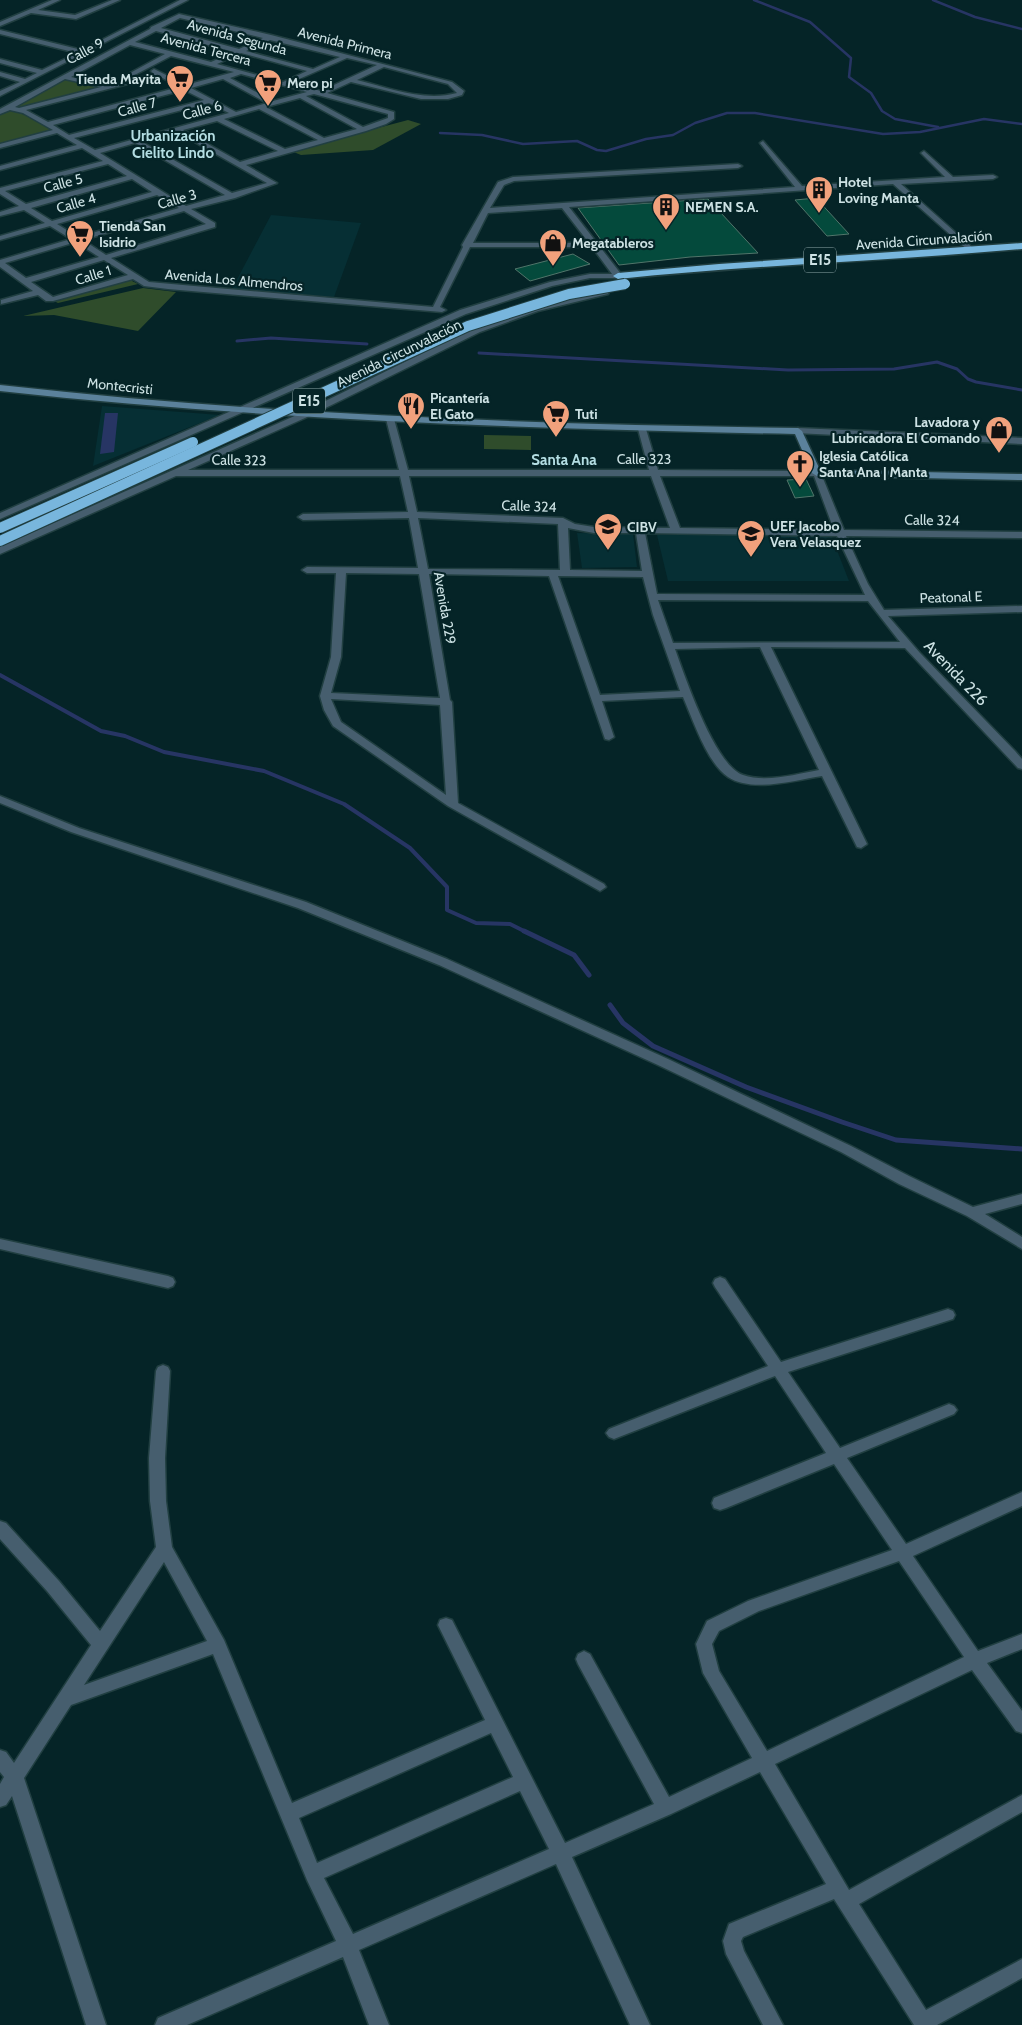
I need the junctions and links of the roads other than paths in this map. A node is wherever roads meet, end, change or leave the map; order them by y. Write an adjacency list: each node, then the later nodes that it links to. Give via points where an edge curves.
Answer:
1 (57, 0): 4 (street)
2 (118, 0): 4 (street, via 82,16)
3 (185, 0): 12 (street)
4 (30, 11): 6 (street)
5 (184, 16): 7 (street, Calle 9); 9 (street, Avenida Primera)
6 (0, 24)
7 (153, 28): 10 (street, Calle 9); 11 (street, Avenida Segunda)
8 (0, 32): 12 (street)
9 (271, 37): 11 (street); 14 (street, Avenida Primera)
10 (128, 42): 13 (street, Avenida Tercera); 24 (street, Calle 9)
11 (240, 51): 16 (street); 19 (street, Avenida Segunda)
12 (82, 52): 20 (street)
13 (170, 53): 16 (street, Avenida Tercera); 18 (street)
14 (347, 56): 17 (street, Avenida Primera); 19 (street)
15 (0, 61): 20 (street)
16 (212, 64): 21 (street, Avenida Tercera)
17 (382, 65): 26 (street, Calle 6); 26 (street, Avenida Primera, via 450,83 461,90 460,94 426,98)
18 (145, 67): 23 (street); 29 (street)
19 (314, 71): 28 (street)
20 (42, 72): 27 (street)
21 (244, 72): 25 (street); 28 (street, Avenida Tercera)
22 (0, 74): 27 (street)
23 (160, 74): 29 (street); 30 (street)
24 (63, 77): 29 (street); 36 (street, Calle 9)
25 (224, 77): 30 (street); 35 (street)
26 (352, 80): 31 (street, Calle 6)
27 (25, 81): 32 (street)
28 (285, 83): 31 (street, Avenida Tercera)
29 (109, 87): 38 (street)
30 (184, 87): 34 (street); 42 (street)
31 (320, 92): 33 (street, Calle 6); 44 (street, Avenida Tercera, via 392,112 389,121)
32 (0, 94)
33 (301, 96): 35 (street, Calle 6); 44 (street)
34 (211, 100): 40 (street); 46 (street, Calle 7)
35 (273, 104): 37 (street, Calle 6)
36 (8, 107): 38 (street); 39 (street, Calle 9)
37 (260, 107): 40 (street, Calle 6); 47 (street)
38 (19, 110): 42 (street)
39 (0, 112)
40 (236, 114): 41 (street, Calle 6)
41 (219, 119): 43 (street, Calle 6); 52 (street)
42 (47, 124): 45 (street)
43 (178, 130): 48 (street, Calle 6); 56 (street)
44 (364, 130): 47 (street)
45 (58, 131): 46 (street); 50 (street)
46 (70, 137): 51 (street)
47 (322, 140): 52 (street)
48 (136, 141): 53 (street, Calle 6); 66 (street)
49 (763, 143): 63 (street)
50 (0, 146)
51 (83, 146): 53 (street); 58 (street)
52 (283, 151): 56 (street)
53 (94, 153): 55 (street)
54 (924, 153): 61 (street)
55 (108, 162): 59 (street); 64 (street)
56 (241, 164): 66 (street, Calle 3, via 273,183)
57 (738, 166): 70 (street, via 513,179 502,184)
58 (0, 168)
59 (133, 177): 65 (street); 68 (street, Calle 5)
60 (993, 177): 61 (street)
61 (951, 179): 62 (street)
62 (895, 182): 63 (street); 78 (street)
63 (800, 189): 67 (street)
64 (0, 190): 68 (street, Avenida Los Almendros)
65 (159, 192): 69 (street); 72 (street, Calle 4)
66 (232, 196): 69 (street, Calle 3)
67 (564, 205): 70 (street); 75 (street)
68 (25, 207): 71 (street, Calle 5); 72 (street, Avenida Los Almendros)
69 (189, 209): 74 (street, Calle 3); 81 (street, via 212,225)
70 (485, 211): 76 (street)
71 (0, 214)
72 (51, 223): 73 (street, Calle 4); 74 (street, Avenida Los Almendros)
73 (0, 238)
74 (77, 240): 81 (street, Avenida Los Almendros); 83 (street, Calle 3)
75 (593, 244): 76 (street); 85 (street)
76 (466, 245): 89 (street)
77 (1022, 246): 78 (highway, Avenida Circunvalación / E15)
78 (971, 251): 79 (highway, Avenida Circunvalación / E15)
79 (946, 253): 82 (highway); 85 (highway, Avenida Circunvalación / E15, via 675,269)
80 (1022, 255): 82 (highway, Avenida Circunvalación / E15)
81 (106, 258): 84 (street, Avenida Los Almendros); 86 (street)
82 (952, 261): 85 (highway, Avenida Circunvalación / E15)
83 (0, 263): 86 (street)
84 (135, 276): 87 (street, Calle 1, via 58,299 49,299); 89 (street, Avenida Los Almendros, via 147,284 168,287)
85 (622, 280): 90 (street, Avenida Circunvalación / E15, via 590,276 550,284); 93 (street, Avenida Circunvalación / E15, via 606,292 535,309 477,330); 107 (highway, Avenida Circunvalación / E15, bridge, via 576,283 462,319); 112 (highway, Avenida Circunvalación / E15, bridge, via 468,326)
86 (26, 281): 87 (street)
87 (39, 292): 88 (street)
88 (4, 302)
89 (435, 310): 90 (street, Avenida Los Almendros)
90 (463, 312): 92 (street, Avenida Circunvalación / E15)
91 (0, 388): 92 (street, Montecristi)
92 (236, 412): 93 (street, Montecristi); 104 (street, Avenida Circunvalación / E15)
93 (302, 416): 94 (street, Montecristi); 99 (street, Avenida Circunvalación / E15)
94 (390, 420): 95 (street, Montecristi); 98 (street, Avenida 229)
95 (642, 429): 96 (street, Montecristi); 100 (street)
96 (798, 431): 97 (street); 101 (street)
97 (1022, 441)
98 (405, 472): 99 (street, Calle 323); 100 (street, Calle 323); 103 (street, Avenida 229)
99 (177, 473): 113 (street, Avenida Circunvalación / E15)
100 (654, 473): 101 (street, Calle 323); 109 (street)
101 (817, 473): 102 (street, Calle 323); 110 (street, Avenida 226)
102 (1022, 477)
103 (413, 514): 105 (street, Calle 324); 106 (street, Calle 324); 116 (street, Avenida 229)
104 (0, 516)
105 (303, 516)
106 (563, 521): 108 (street, Calle 324, via 581,528); 118 (street)
107 (0, 528)
108 (640, 531): 109 (street, Calle 324); 119 (street)
109 (676, 531): 110 (street, Calle 324)
110 (840, 533): 111 (street, Calle 324); 121 (street, Avenida 226)
111 (1022, 535)
112 (0, 541)
113 (0, 551)
114 (341, 569): 115 (street); 116 (street); 128 (street, via 336,657)
115 (307, 570)
116 (423, 570): 117 (street); 130 (street, Avenida 229)
117 (553, 574): 118 (street); 129 (street, via 577,651)
118 (565, 574): 119 (street)
119 (648, 574): 120 (street)
120 (653, 597): 121 (street); 126 (street)
121 (871, 598): 123 (street, Avenida 226)
122 (1022, 609): 123 (street, Peatonal E)
123 (881, 613): 125 (street, Avenida 226)
124 (764, 644): 125 (street); 126 (street); 133 (street)
125 (907, 645): 132 (street, Avenida 226)
126 (670, 646): 127 (street)
127 (687, 694): 129 (street); 133 (street, via 717,760 730,774 756,782)
128 (325, 696): 130 (street); 135 (street, via 337,724)
129 (596, 698): 131 (street)
130 (447, 702): 135 (street, Avenida 229, via 453,770)
131 (609, 737)
132 (1022, 766)
133 (825, 772): 136 (street)
134 (0, 799): 139 (street, via 75,830 302,905 443,962 672,1066)
135 (452, 804): 137 (street)
136 (861, 844)
137 (600, 887)
138 (1022, 1200): 139 (street)
139 (972, 1212): 141 (street)
140 (0, 1244): 142 (street)
141 (1022, 1244)
142 (168, 1282)
143 (720, 1283): 145 (street)
144 (948, 1315): 145 (street)
145 (778, 1369): 148 (street); 149 (street)
146 (163, 1371): 153 (street, via 157,1458)
147 (948, 1410): 149 (street)
148 (614, 1433)
149 (837, 1456): 151 (street); 154 (street)
150 (1022, 1499): 154 (street)
151 (720, 1503)
152 (0, 1528): 157 (street)
153 (164, 1548): 157 (street); 158 (street)
154 (903, 1553): 160 (street); 165 (street, via 754,1606 714,1626 704,1644 711,1673)
155 (446, 1625): 162 (street)
156 (1022, 1641): 160 (street)
157 (100, 1643): 161 (street)
158 (218, 1645): 161 (street); 171 (street)
159 (584, 1659): 170 (street)
160 (975, 1660): 163 (street); 165 (street)
161 (66, 1699): 166 (street)
162 (496, 1723): 167 (street); 171 (street)
163 (1022, 1725)
164 (0, 1758): 166 (street)
165 (764, 1761): 170 (street); 174 (street)
166 (15, 1778): 168 (street); 178 (street)
167 (524, 1781): 172 (street); 173 (street)
168 (0, 1799)
169 (1022, 1803): 174 (street)
170 (665, 1808): 172 (street)
171 (288, 1814): 173 (street)
172 (562, 1854): 175 (street); 181 (street)
173 (313, 1874): 175 (street)
174 (842, 1894): 177 (street); 182 (street, via 736,1931 732,1941 735,1954)
175 (349, 1947): 179 (street); 180 (street)
176 (1022, 1968): 177 (street)
177 (924, 2023)
178 (96, 2025)
179 (165, 2025)
180 (379, 2025)
181 (640, 2025)
182 (772, 2025)

